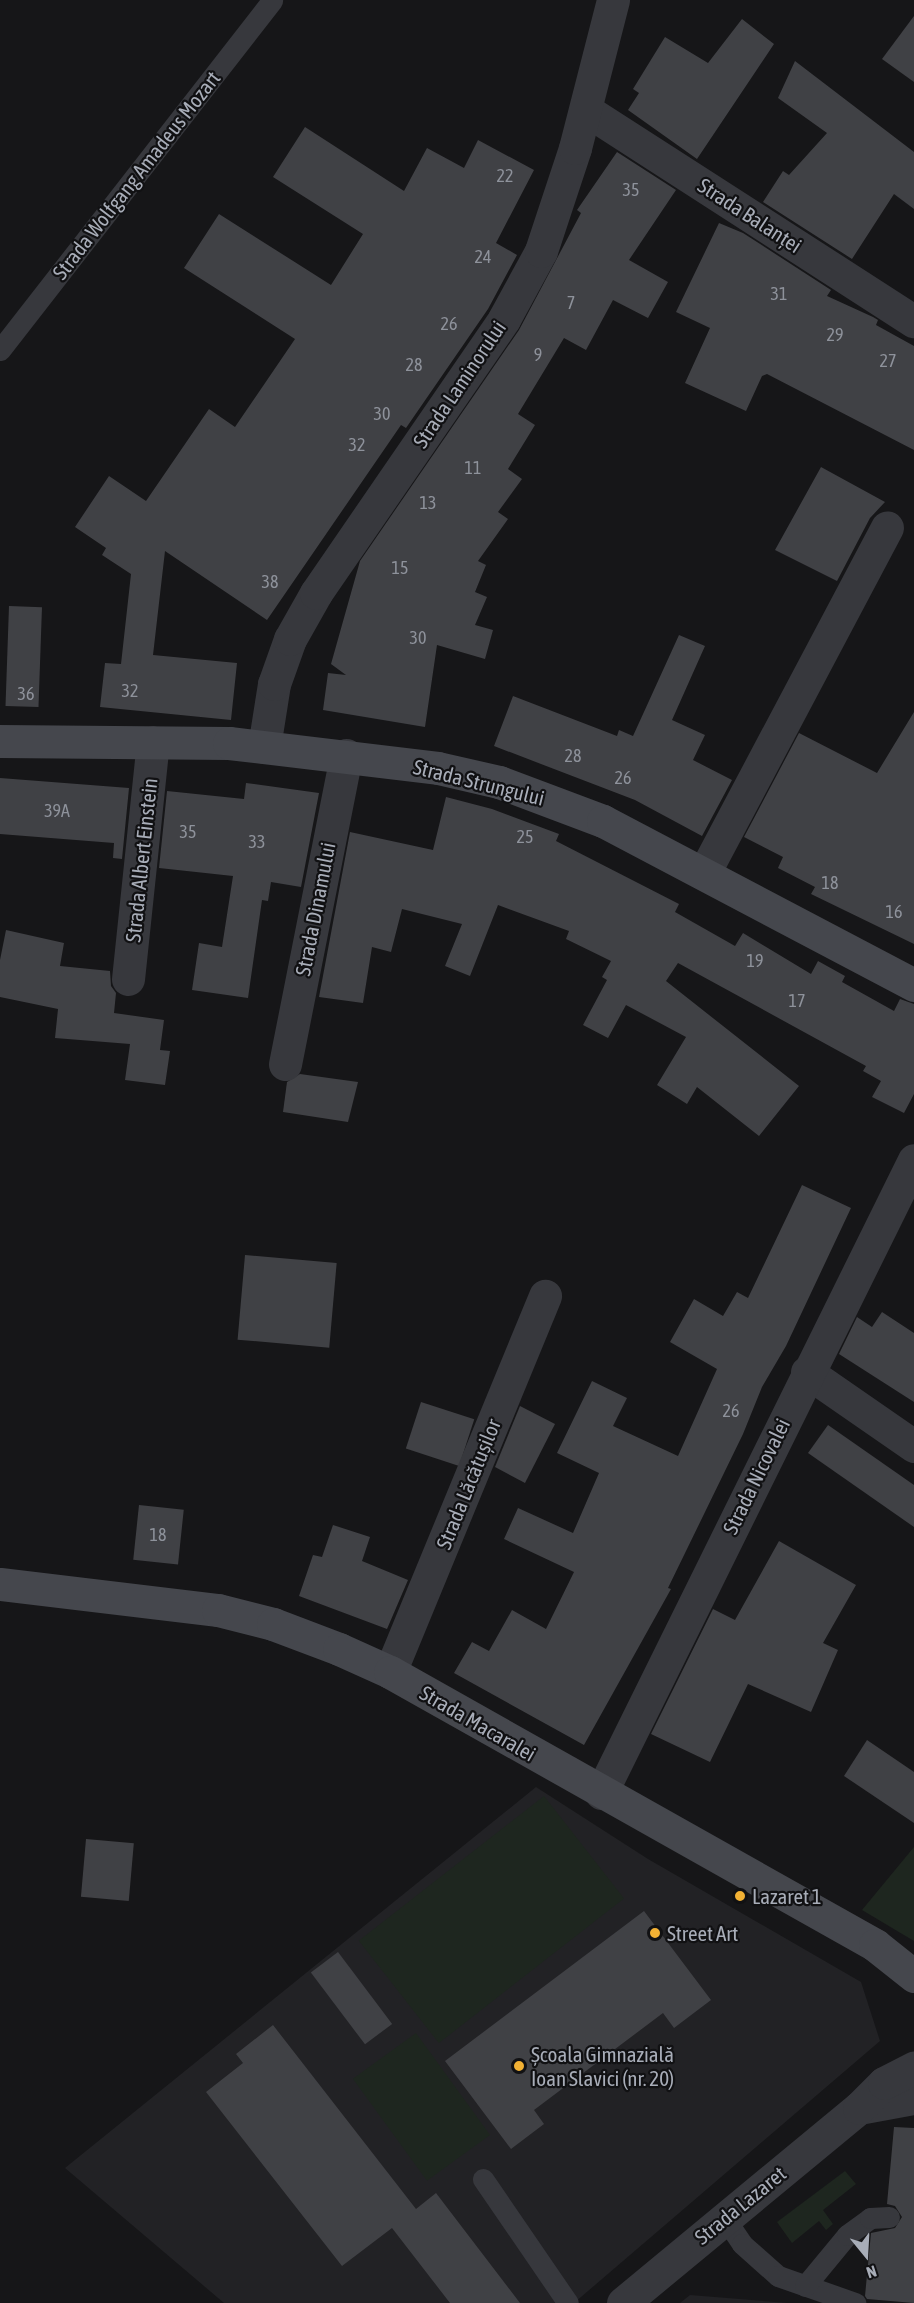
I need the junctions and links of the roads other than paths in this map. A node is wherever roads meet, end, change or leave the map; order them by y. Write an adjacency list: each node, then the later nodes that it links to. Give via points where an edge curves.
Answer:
1 (272, 0): 5 (lane, Strada Wolfgang Amadeus Mozart)
2 (613, 0): 3 (street, Strada Laminorului)
3 (586, 110): 4 (street, Strada Balanței); 9 (street, Strada Laminorului, via 556,211 525,282 504,319 316,593 290,639 274,684)
4 (914, 321)
5 (0, 350)
6 (886, 528): 11 (street)
7 (0, 741): 8 (street, Strada Strungului)
8 (153, 742): 9 (street, Strada Strungului); 12 (street, Strada Albert Einstein)
9 (264, 747): 10 (street, Strada Strungului)
10 (346, 754): 11 (street, Strada Strungului, via 438,768 544,797 603,821); 14 (street, Strada Dinamului)
11 (704, 873): 13 (street, Strada Strungului)
12 (128, 979)
13 (914, 985)
14 (285, 1064)
15 (914, 1160): 17 (street, Strada Nicovalei)
16 (545, 1296): 20 (street, Strada Lăcătușilor)
17 (807, 1372): 18 (street); 21 (street, Strada Nicovalei)
18 (914, 1446)
19 (0, 1584): 20 (street, Strada Macaralei, via 218,1610 273,1624)
20 (390, 1672): 21 (street, Strada Macaralei)
21 (601, 1793): 22 (street, Strada Macaralei, via 875,1945)
22 (914, 1976)
23 (914, 2068): 25 (street, Strada Lazaret, via 884,2083)
24 (914, 2098): 25 (street, Strada Lazaret)
25 (859, 2108): 27 (street, Strada Lazaret)
26 (483, 2180): 30 (lane)
27 (724, 2217): 29 (lane, via 760,2263 778,2276); 31 (street, Strada Lazaret)
28 (888, 2217): 29 (lane, via 870,2218 847,2235)
29 (806, 2286): 32 (lane)
30 (568, 2303)
31 (623, 2303)
32 (855, 2303)

